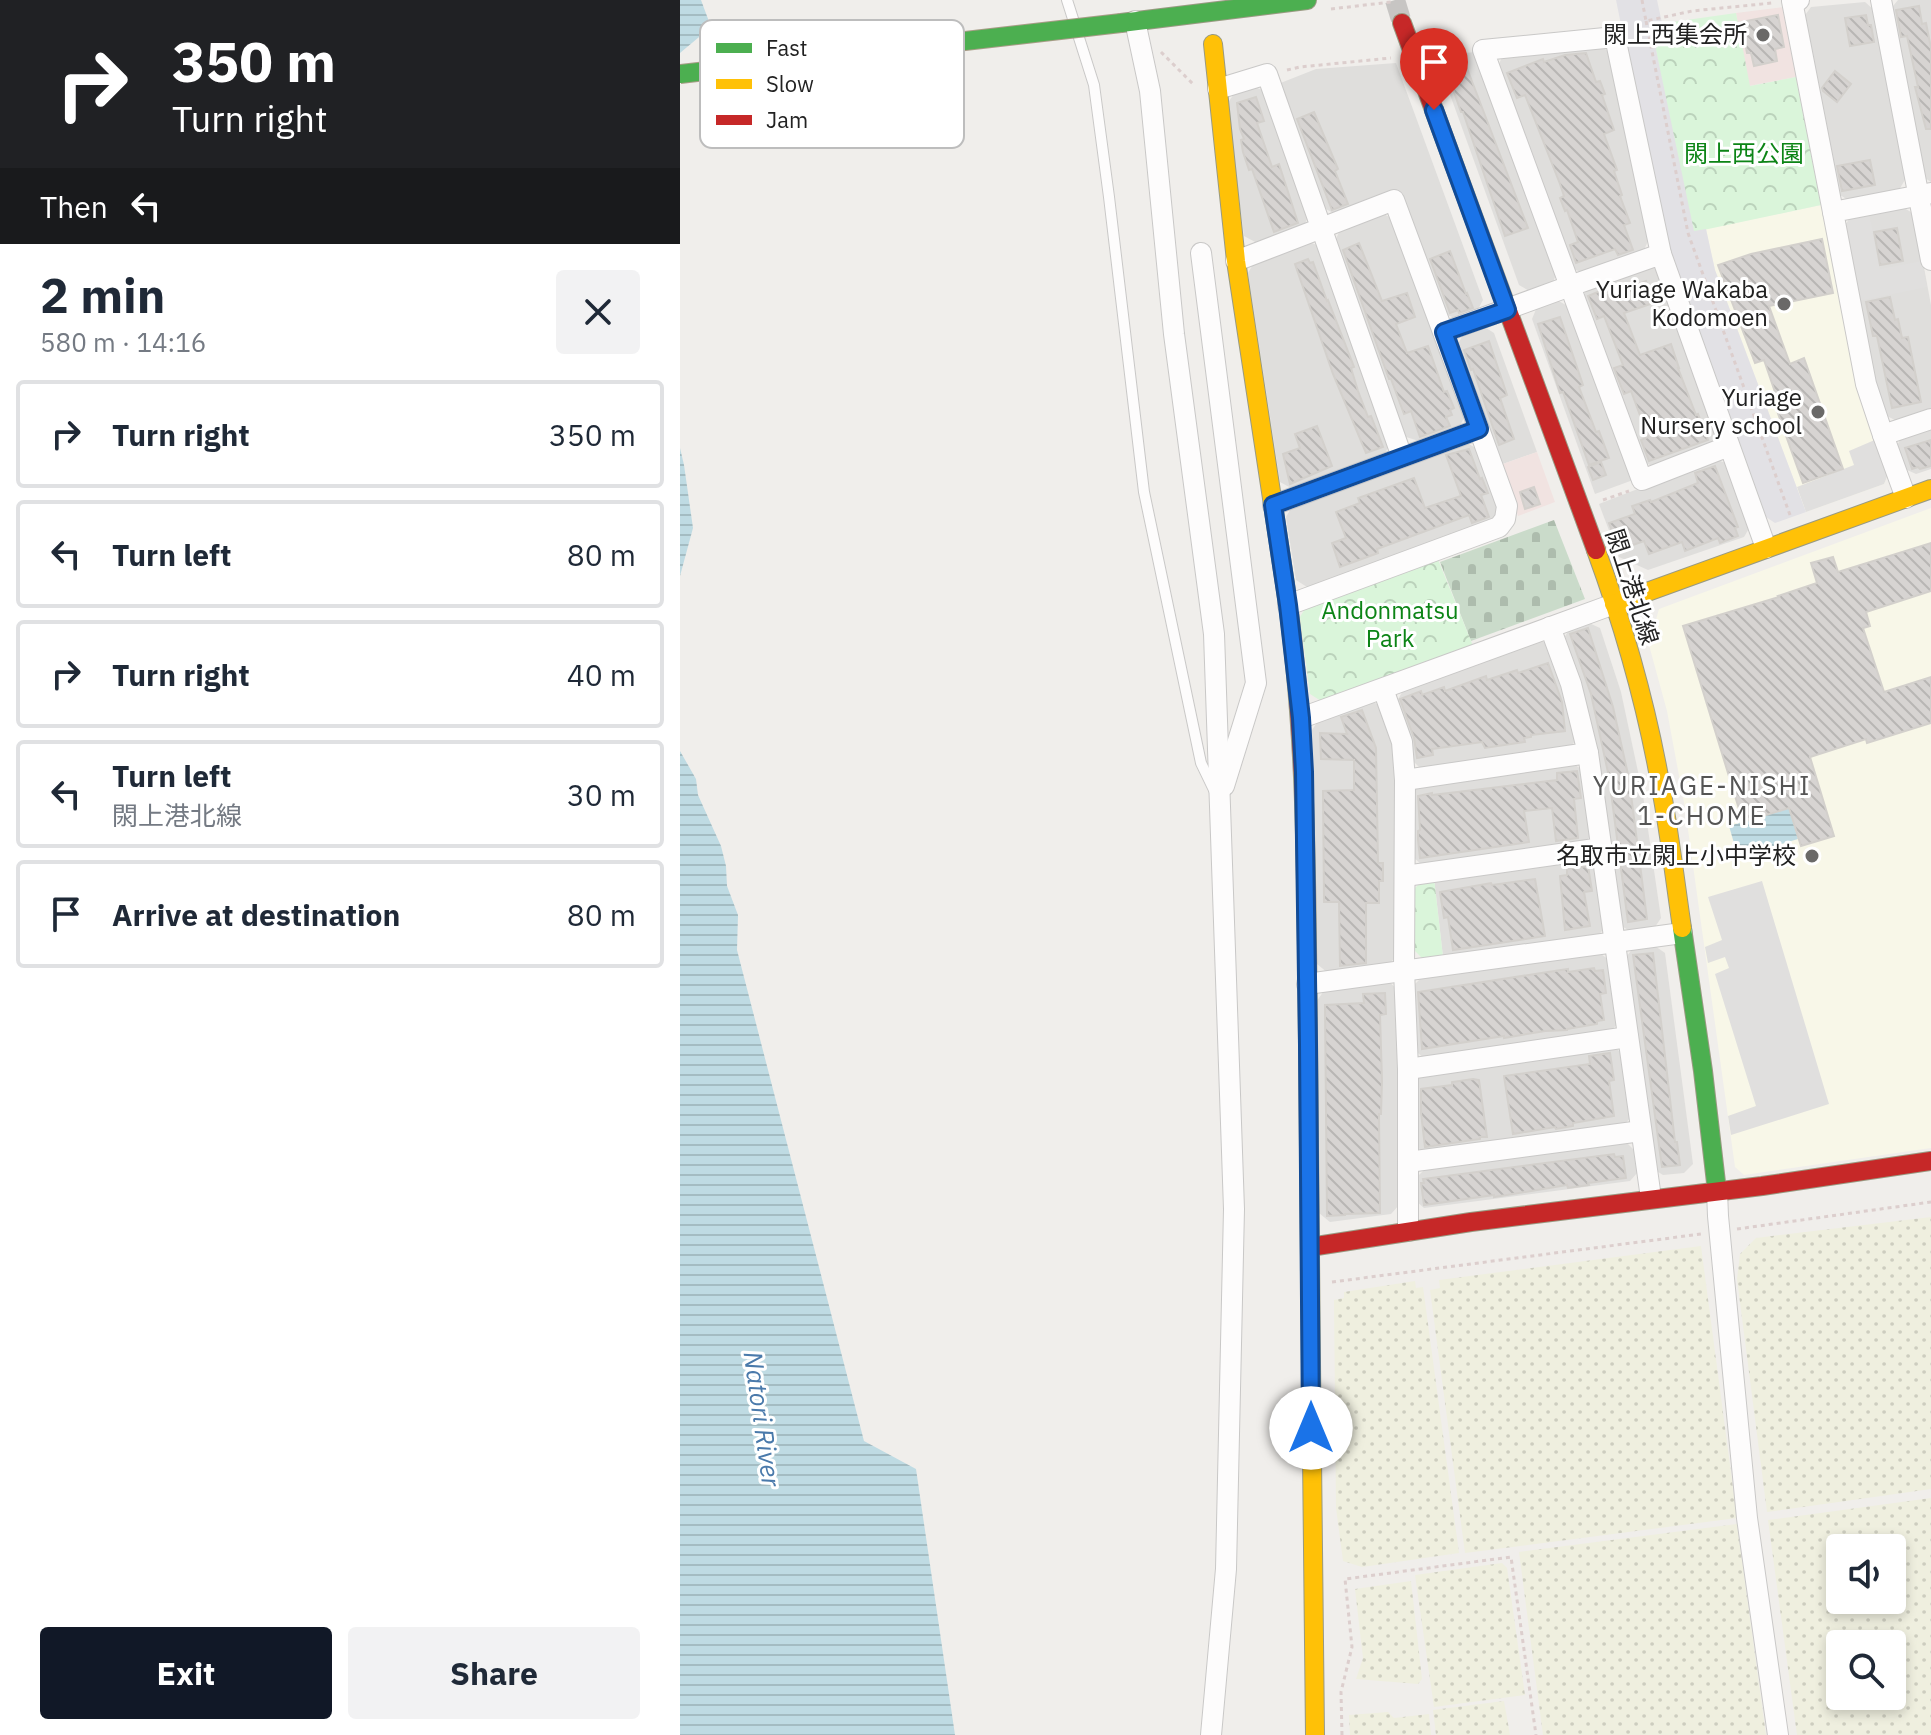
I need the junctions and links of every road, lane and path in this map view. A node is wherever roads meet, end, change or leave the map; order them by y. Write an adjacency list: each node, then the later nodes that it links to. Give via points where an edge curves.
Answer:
1 (1067, 0): 51 (lane, via 1094,85 1144,492 1201,763)
2 (1307, 0): 7 (street)
3 (1642, 0): 9 (path)
4 (1799, 0): 6 (street)
5 (1881, 0): 22 (street)
6 (1792, 1): 9 (path); 23 (street)
7 (1156, 9): 8 (street)
8 (1129, 18): 11 (street, bridge); 51 (street, via 1150,91 1174,334 1214,634)
9 (1646, 21): 42 (path, via 1688,233)
10 (1402, 23): 30 (street, 閖上港北線)
11 (964, 39)
12 (1213, 44): 21 (street)
13 (1156, 47): 20 (path)
14 (1483, 50): 15 (path); 26 (street, via 1615,37); 29 (street)
15 (1432, 52)
16 (1396, 58): 19 (path)
17 (700, 72): 18 (street, bridge)
18 (680, 74)
19 (1267, 74): 21 (street); 24 (street)
20 (1194, 85)
21 (1218, 89): 28 (street)
22 (1924, 194): 23 (street); 27 (street)
23 (1833, 212): 34 (street, via 1866,384)
24 (1322, 228): 28 (street); 31 (street, via 1394,200); 36 (street)
25 (1201, 253): 51 (street, via 1256,683)
26 (1661, 254): 29 (street); 35 (street)
27 (1931, 260)
28 (1236, 261): 41 (street)
29 (1570, 286): 30 (street); 37 (street)
30 (1507, 310): 31 (street); 44 (street, 閖上港北線)
31 (1444, 332): 33 (street)
32 (1931, 419): 34 (street)
33 (1479, 429): 36 (street); 45 (street, via 1507,506 1499,527)
34 (1883, 435): 39 (street)
35 (1729, 446): 37 (street); 43 (street)
36 (1402, 457): 41 (street)
37 (1642, 480): 40 (path, via 1638,488)
38 (1931, 489): 39 (street)
39 (1906, 498): 43 (street)
40 (1595, 503)
41 (1273, 505): 45 (street)
42 (1792, 521)
43 (1766, 548): 44 (street)
44 (1614, 604): 46 (street); 54 (street, 閖上港北線, via 1644,706)
45 (1288, 605): 48 (street)
46 (1550, 627): 47 (street); 49 (street)
47 (1383, 689): 48 (street); 50 (street, via 1402,742)
48 (1301, 718): 57 (street)
49 (1588, 753): 50 (street); 52 (street)
50 (1405, 780): 53 (street)
51 (1219, 801): 70 (street, via 1234,1209 1226,1569)
52 (1602, 848): 53 (street); 55 (street)
53 (1405, 876): 56 (street)
54 (1682, 933): 55 (street); 63 (street, 閖上港北線)
55 (1615, 943): 56 (street); 58 (street)
56 (1404, 970): 57 (street); 59 (street)
57 (1307, 984): 68 (street)
58 (1628, 1037): 59 (street); 60 (street)
59 (1408, 1069): 62 (street)
60 (1641, 1131): 62 (street); 64 (street)
61 (1931, 1161): 63 (street)
62 (1408, 1162): 66 (street)
63 (1717, 1191): 64 (street); 67 (street)
64 (1651, 1198): 66 (street)
65 (1931, 1202): 67 (path)
66 (1408, 1231): 68 (street)
67 (1719, 1231): 69 (path); 74 (street, via 1747,1518)
68 (1310, 1247): 69 (street)
69 (1311, 1285): 71 (street)
70 (1211, 1735)
71 (1315, 1735)
72 (1342, 1735): 73 (path, via 1341,1692 1352,1647 1345,1579 1511,1557)
73 (1536, 1735)
74 (1778, 1735)

